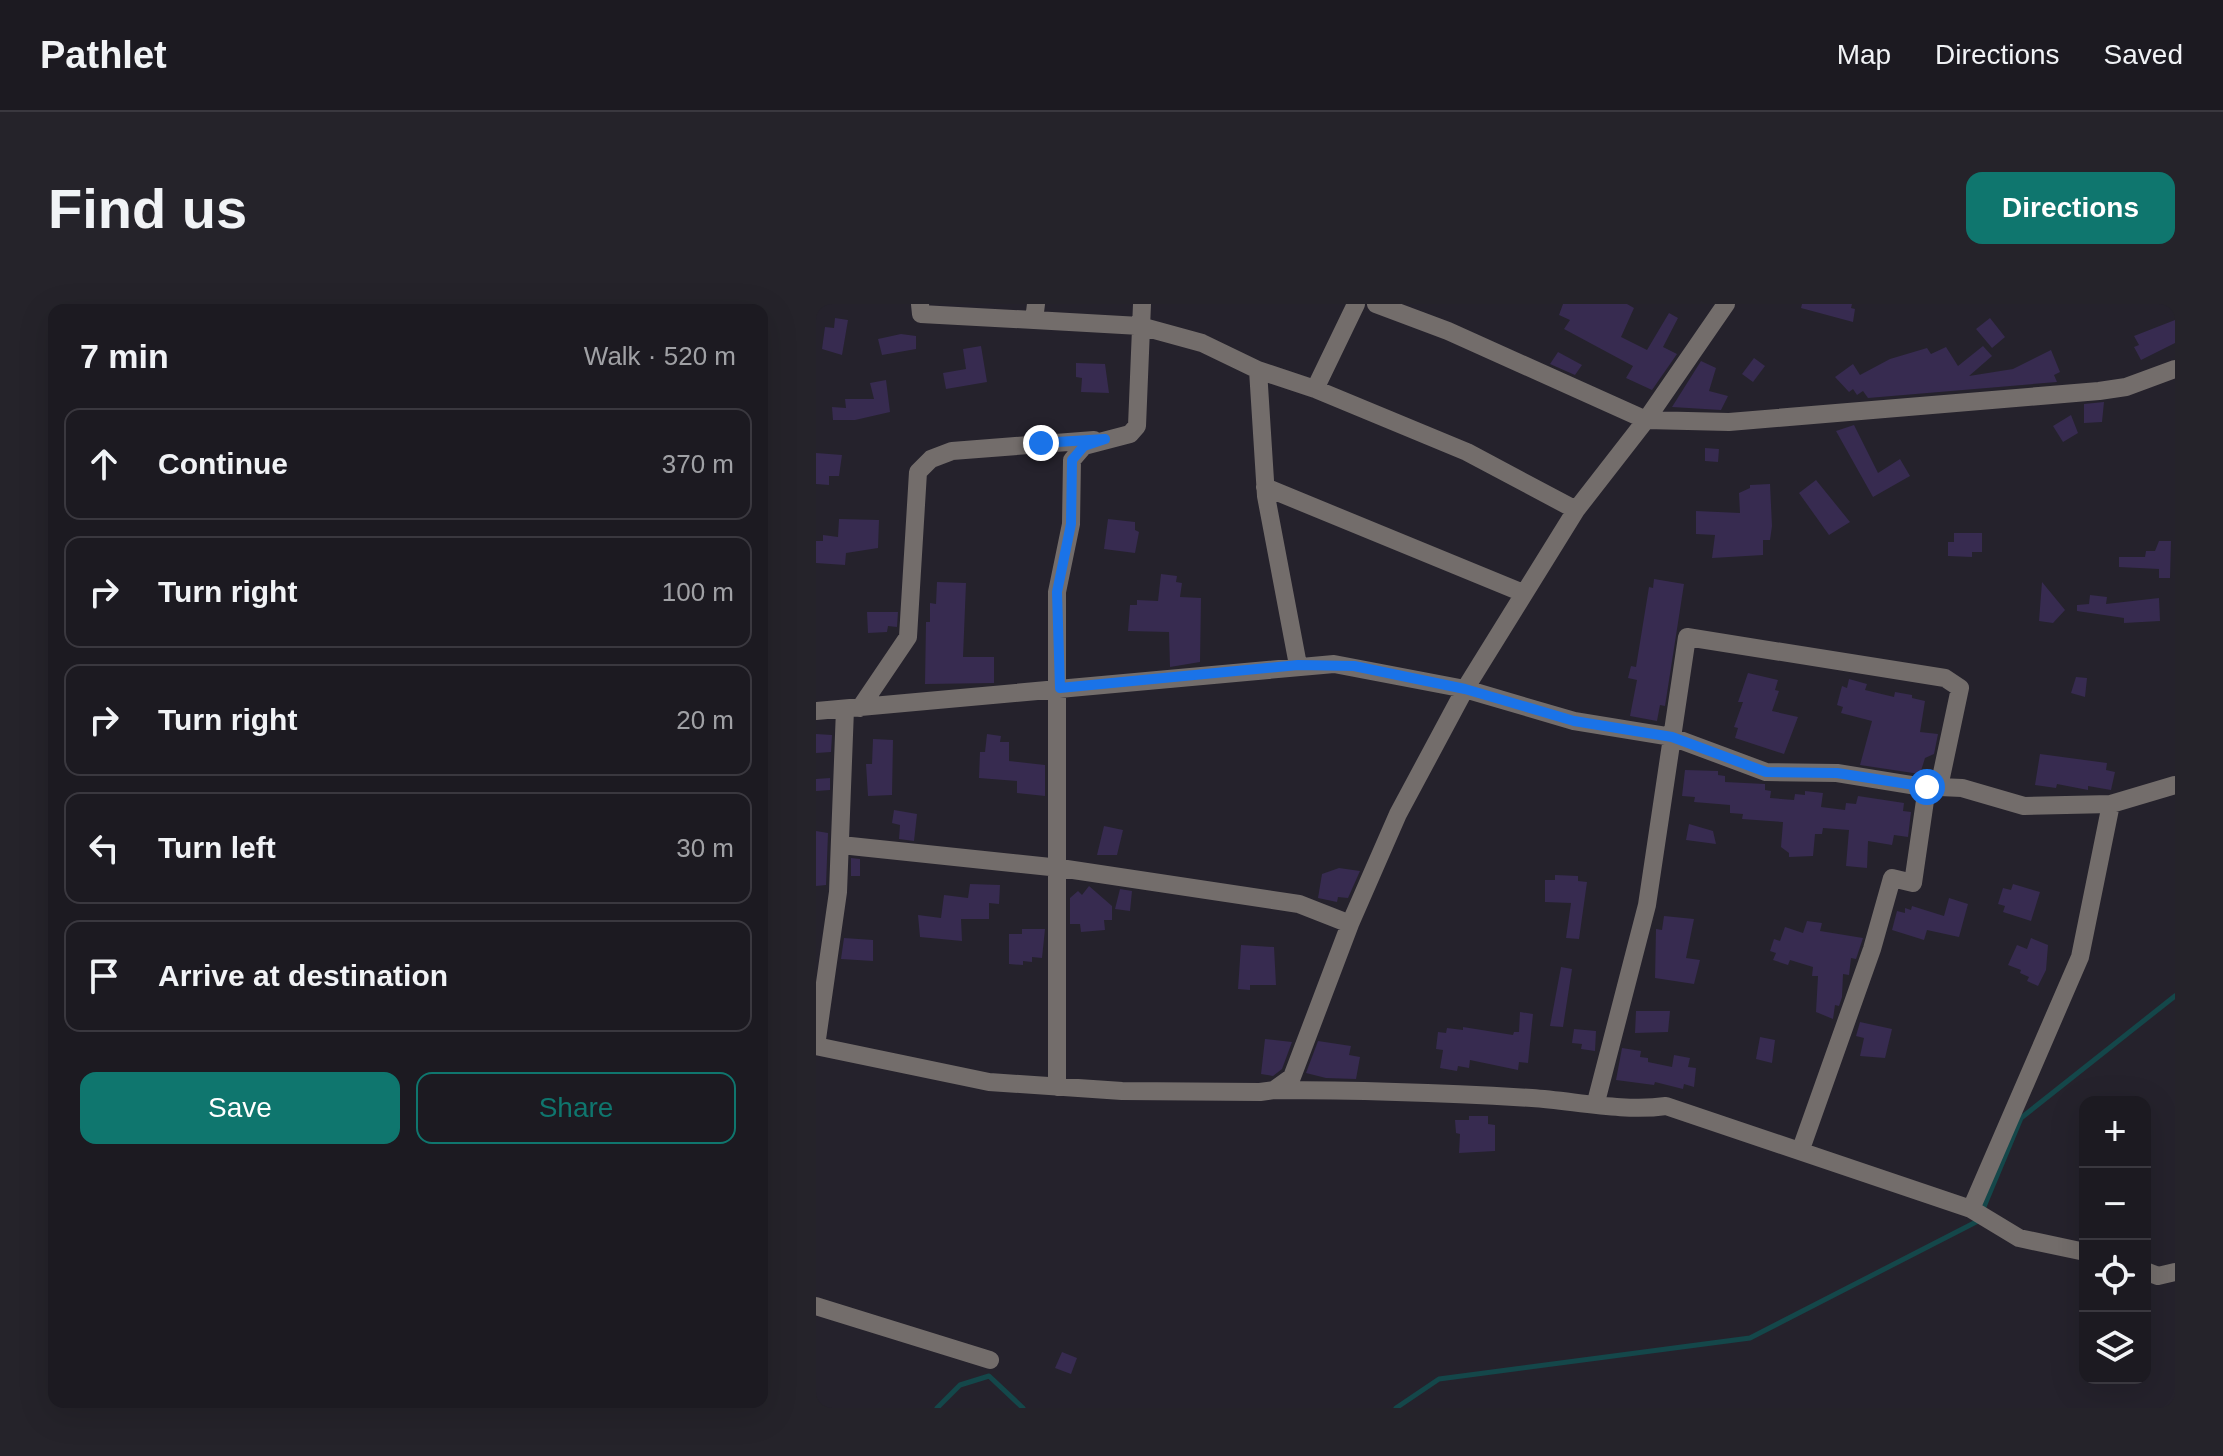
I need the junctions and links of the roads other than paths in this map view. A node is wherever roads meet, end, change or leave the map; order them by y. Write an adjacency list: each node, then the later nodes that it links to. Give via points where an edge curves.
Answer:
1 (920, 304): 7 (street, via 921,314)
2 (1142, 304): 8 (street)
3 (1356, 304): 11 (street)
4 (1376, 304): 6 (street)
5 (1726, 304): 12 (street)
6 (1404, 310): 12 (street)
7 (1035, 312): 8 (street)
8 (1140, 326): 10 (street, via 1202,343); 13 (street, via 1137,426 1130,434)
9 (2175, 369): 12 (street, via 2099,391 1742,421)
10 (1258, 370): 11 (street); 14 (street)
11 (1315, 389): 15 (street, via 1467,452)
12 (1646, 420): 15 (street)
13 (1105, 439): 18 (street, via 1084,446 1072,460 1071,524 1057,592); 20 (street, via 952,451 931,459 918,472 908,637)
14 (1265, 487): 16 (street); 17 (street)
15 (1576, 510): 16 (street)
16 (1523, 593): 19 (street)
17 (1298, 665): 18 (street); 19 (street, via 1354,666)
18 (1060, 688): 20 (street); 27 (street)
19 (1465, 689): 22 (street, via 1574,721); 28 (street, via 1398,814)
20 (852, 709): 21 (street); 26 (street, via 839,808)
21 (816, 711)
22 (1672, 737): 24 (street, via 1766,772 1837,773); 24 (street, via 1687,637 1945,678 1960,688); 32 (street, via 1647,905)
23 (2175, 785): 25 (street)
24 (1933, 787): 25 (street, via 1962,788 2024,806); 33 (street, via 1913,883 1892,878)
25 (2111, 804): 34 (street, via 2080,957)
26 (841, 845): 27 (street); 29 (street)
27 (1060, 868): 28 (street, via 1299,904); 30 (street)
28 (1350, 924): 31 (street, via 1292,1077)
29 (816, 1046): 30 (street, via 964,1078)
30 (1057, 1087): 31 (street)
31 (1274, 1090): 32 (street)
32 (1596, 1102): 33 (street, via 1637,1110 1666,1106)
33 (1801, 1149): 34 (street)
34 (1971, 1209): 35 (street, via 2019,1238)
35 (2079, 1251)
36 (2175, 1272): 37 (street)
37 (2151, 1273)
38 (816, 1306): 39 (street)
39 (990, 1360)

